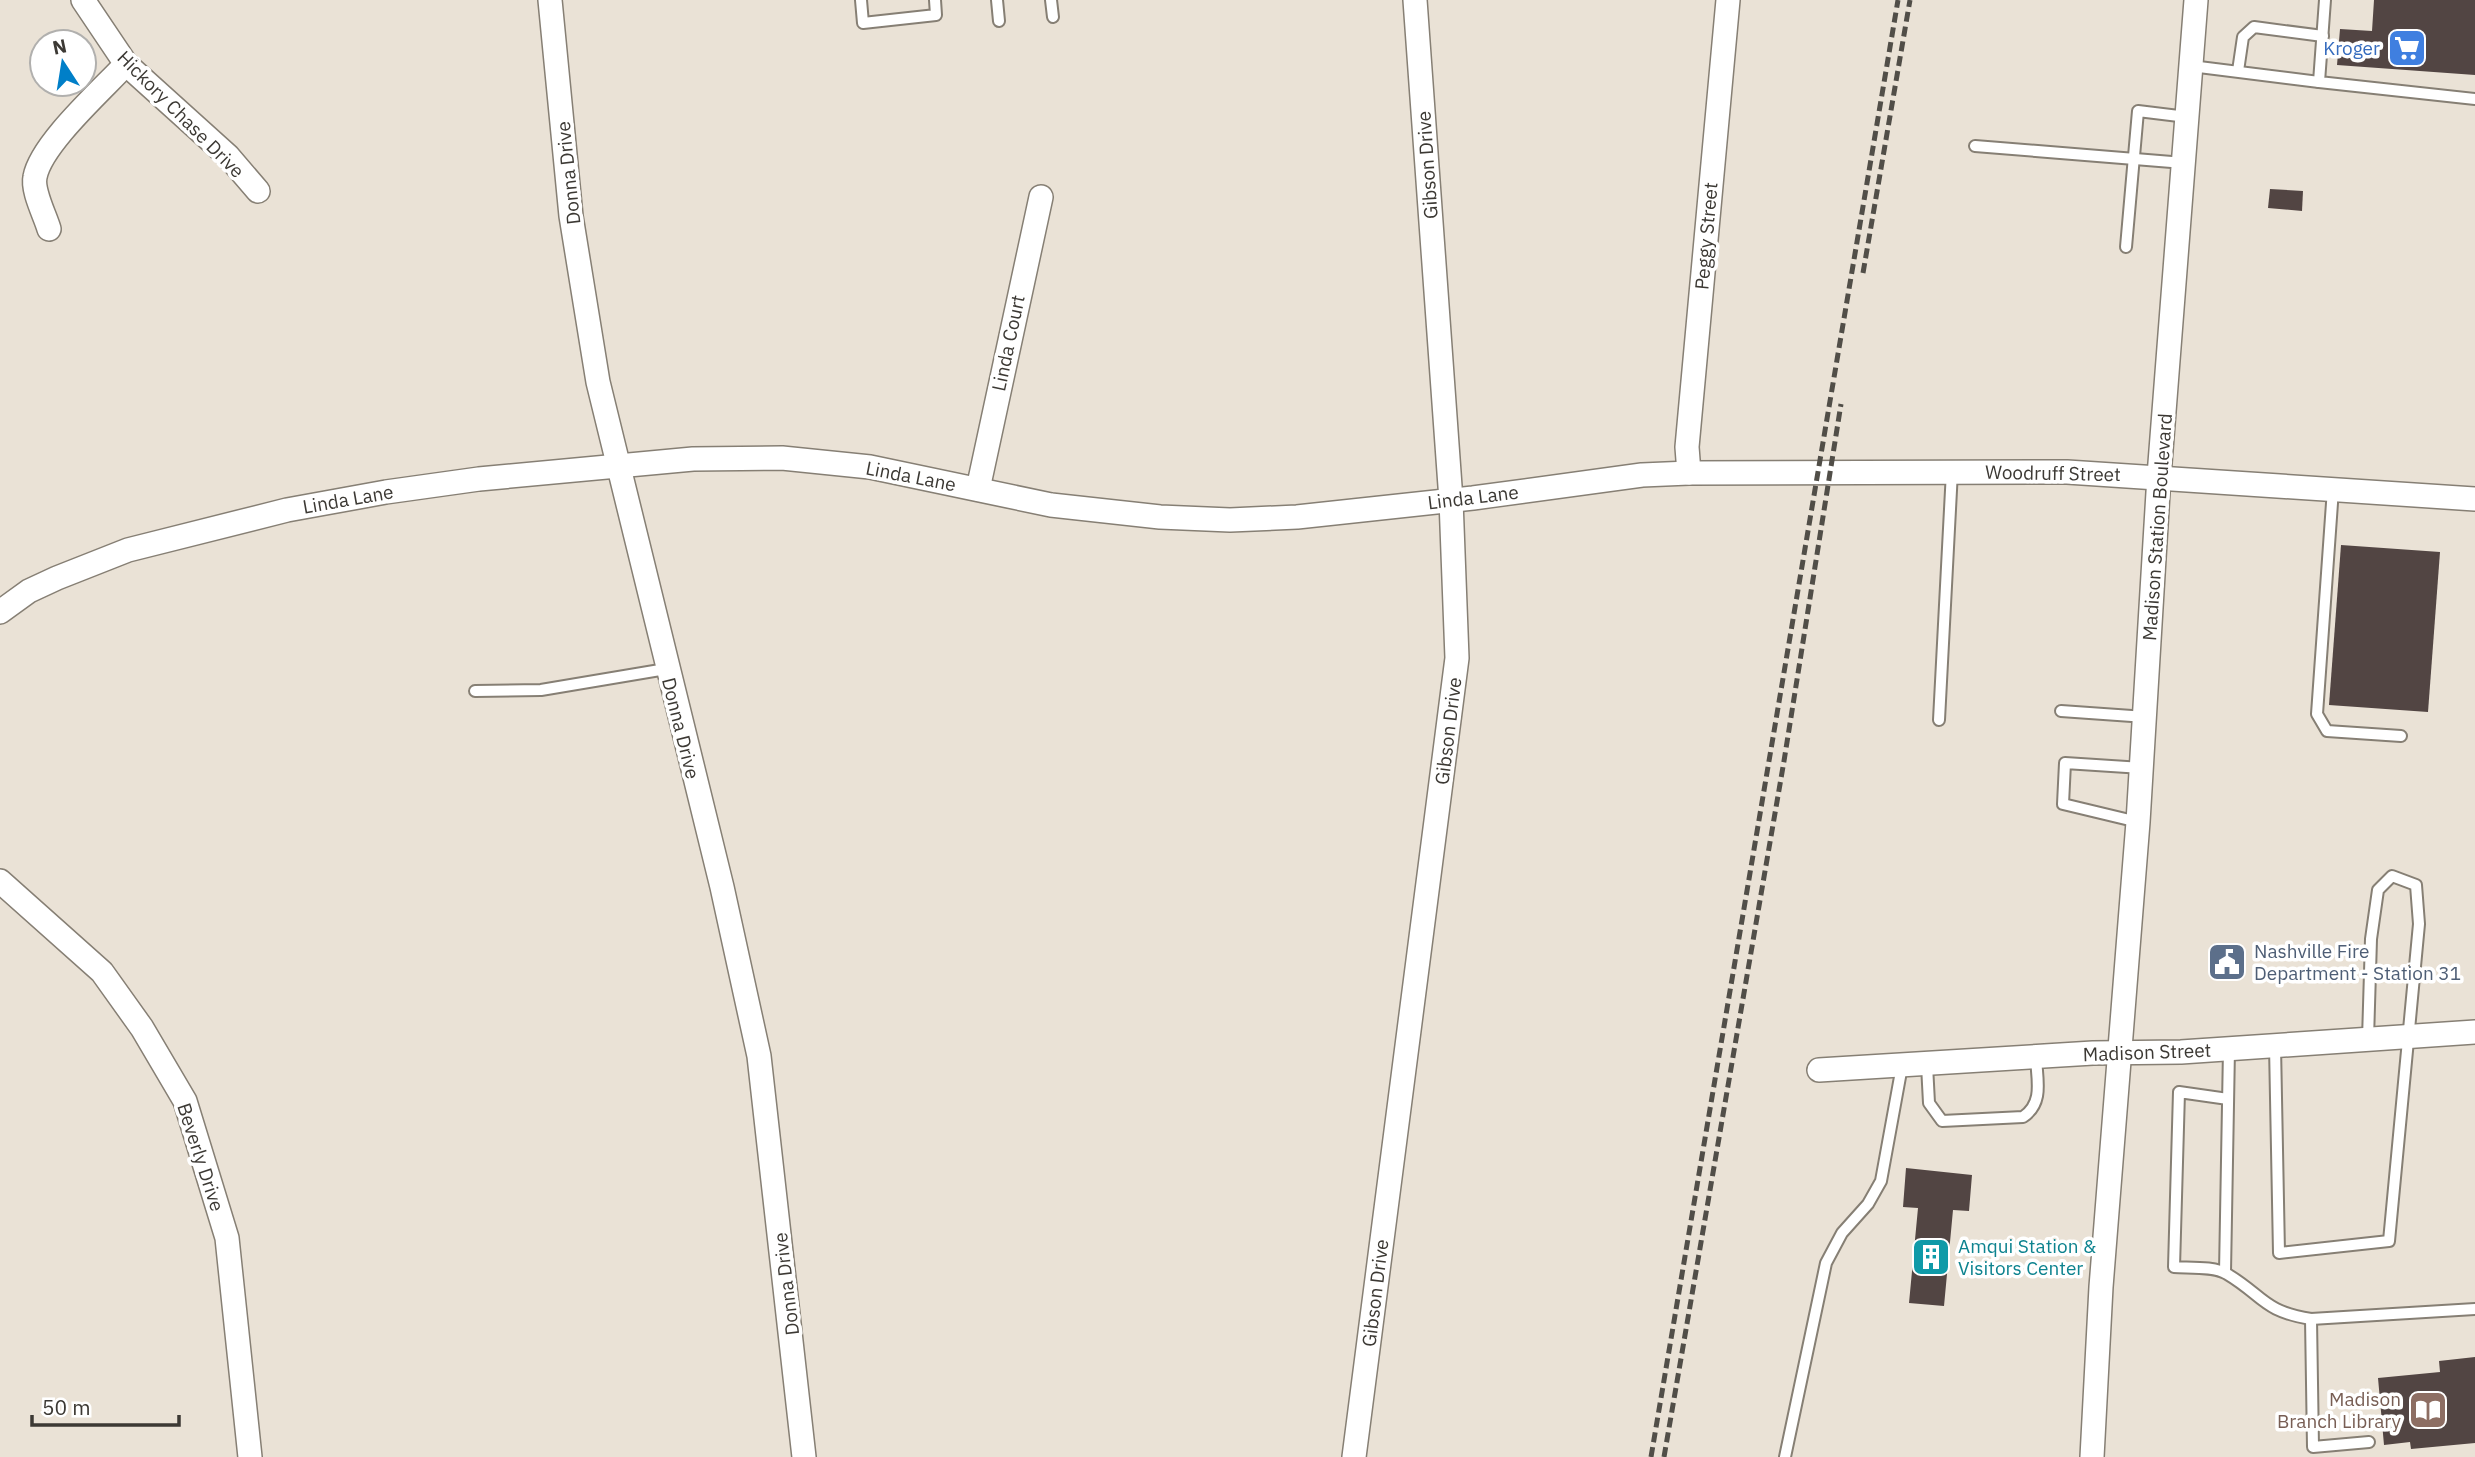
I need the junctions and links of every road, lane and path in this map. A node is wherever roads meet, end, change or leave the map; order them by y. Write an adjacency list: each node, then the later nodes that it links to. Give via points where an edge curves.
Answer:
1 (83, 0): 14 (street, Hickory Chase Drive)
2 (550, 0): 27 (street, Donna Drive, via 584,310)
3 (860, 0): 4 (lane, via 863,23 936,15)
4 (934, 0)
5 (997, 0): 12 (lane)
6 (1051, 0): 11 (lane)
7 (1415, 0): 35 (street, Gibson Drive)
8 (1728, 0): 30 (street, Peggy Street, via 1687,447)
9 (2196, 0): 15 (street, Madison Station Boulevard)
10 (2325, 0): 13 (lane)
11 (1053, 17)
12 (999, 21)
13 (2322, 36): 16 (lane, via 2254,27 2243,37); 17 (lane)
14 (126, 64): 23 (street, Hickory Chase Drive, via 228,156); 25 (street, via 59,135 40,164 34,179)
15 (2191, 65): 16 (lane); 19 (street, Madison Station Boulevard)
16 (2238, 71): 17 (lane)
17 (2319, 82): 18 (lane)
18 (2475, 99)
19 (2187, 117): 21 (lane, via 2138,111); 22 (street, Madison Station Boulevard)
20 (1975, 146): 21 (lane)
21 (2134, 159): 22 (lane); 26 (lane)
22 (2184, 163): 31 (street, Madison Station Boulevard)
23 (258, 191)
24 (1041, 197): 32 (street, Linda Court)
25 (49, 229)
26 (2126, 247)
27 (617, 465): 32 (street, Linda Lane, via 782,458 870,467); 36 (street, Linda Lane, via 386,492 206,528 128,550 57,578); 37 (street, Donna Drive)
28 (1952, 471): 29 (street, Woodruff Street); 31 (street, Woodruff Street); 41 (lane)
29 (1840, 472): 30 (street, Linda Lane)
30 (1689, 473): 35 (street, Linda Lane)
31 (2159, 476): 33 (street, Woodruff Street); 40 (street, Madison Station Boulevard)
32 (978, 489): 35 (street, Linda Lane, via 1093,511 1230,520)
33 (2333, 489): 34 (street, Woodruff Street); 42 (lane, via 2317,714 2327,732)
34 (2475, 499)
35 (1451, 500): 63 (street, Gibson Drive, via 1457,658)
36 (0, 611)
37 (666, 668): 38 (lane, via 541,690); 62 (street, Donna Drive, via 759,1056)
38 (475, 691)
39 (2061, 711): 40 (lane)
40 (2146, 717): 43 (street, Madison Station Boulevard)
41 (1940, 720)
42 (2401, 736)
43 (2142, 768): 44 (street, Madison Station Boulevard); 44 (lane, via 2065,763 2063,804)
44 (2138, 822): 51 (street, Madison Station Boulevard)
45 (0, 881): 61 (street, Beverly Drive, via 102,972 185,1101 227,1238)
46 (2475, 1032): 47 (street, Madison Street)
47 (2410, 1036): 48 (street, Madison Street); 48 (lane, via 2419,924 2416,884 2392,876 2378,890 2371,939); 49 (lane, via 2389,1241 2279,1253)
48 (2368, 1039): 49 (street, Madison Street)
49 (2275, 1046): 50 (street, Madison Street)
50 (2229, 1049): 51 (street, Madison Street); 56 (lane)
51 (2119, 1053): 52 (street, Madison Street); 65 (street, Madison Station Boulevard)
52 (2036, 1058): 53 (street, Madison Street); 53 (lane, via 2038,1101 2034,1110 2023,1116 1942,1121 1928,1103)
53 (1927, 1065): 54 (street, Madison Street)
54 (1902, 1066): 55 (street, Madison Street); 64 (lane, via 1881,1181 1826,1263)
55 (1819, 1070)
56 (2228, 1099): 57 (lane); 57 (lane, via 2179,1092 2174,1267)
57 (2225, 1272): 59 (lane, via 2264,1304 2285,1315)
58 (2475, 1309): 59 (lane)
59 (2311, 1319): 60 (lane, via 2312,1447)
60 (2369, 1442)
61 (250, 1457)
62 (804, 1457)
63 (1354, 1457)
64 (1785, 1457)
65 (2092, 1457)

